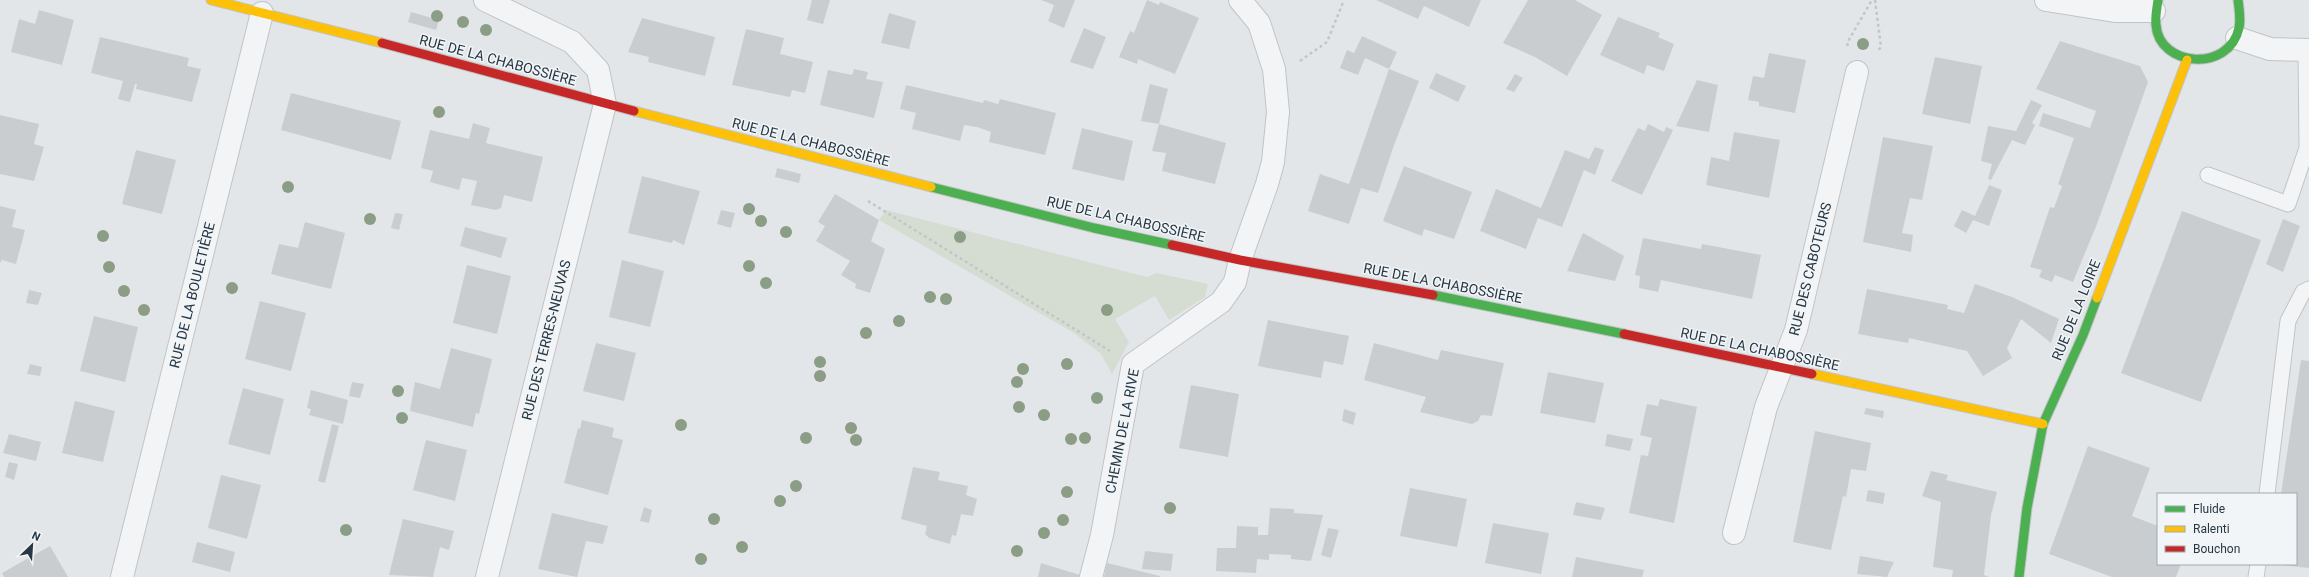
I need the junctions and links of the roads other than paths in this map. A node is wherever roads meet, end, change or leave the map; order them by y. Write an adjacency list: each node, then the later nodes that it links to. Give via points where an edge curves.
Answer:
1 (211, 0): 7 (street, RUE DE LA CHABOSSIÈRE)
2 (485, 0): 12 (street, via 572,42 598,70)
3 (1240, 0): 14 (street, CHEMIN DE LA RIVE, via 1259,23 1274,69 1278,112 1273,162)
4 (2046, 0): 6 (street, via 2115,11)
5 (2238, 0): 8 (street, via 2242,19)
6 (2156, 6): 10 (street, via 2155,27 2161,42 2172,53)
7 (262, 13): 12 (street, RUE DE LA CHABOSSIÈRE); 21 (street, RUE DE LA BOULETIÈRE)
8 (2237, 38): 9 (street, via 2270,49); 10 (street, via 2230,48 2210,60)
9 (2308, 50): 13 (lane, via 2307,148 2288,204)
10 (2187, 60): 17 (street, RUE DE LA LOIRE, via 2083,335)
11 (1857, 72): 16 (street, RUE DES CABOTEURS, via 1796,330)
12 (605, 104): 14 (street, RUE DE LA CHABOSSIÈRE, via 1094,228); 22 (street, RUE DES TERRES-NEUVAS)
13 (2208, 175)
14 (1240, 260): 16 (street, RUE DE LA CHABOSSIÈRE, via 1474,302); 23 (street, CHEMIN DE LA RIVE, via 1235,282 1221,302 1133,364 1102,535)
15 (2309, 289): 18 (lane, via 2303,292 2288,321)
16 (1782, 368): 17 (street, RUE DE LA CHABOSSIÈRE); 19 (street, RUE DES CABOTEURS, via 1766,407)
17 (2043, 424): 24 (street, RUE DE LA LOIRE, via 2027,508)
18 (2267, 493)
19 (1734, 534)
20 (2258, 565): 25 (lane)
21 (122, 577)
22 (487, 577)
23 (1091, 577)
24 (2019, 577)
25 (2256, 577)

